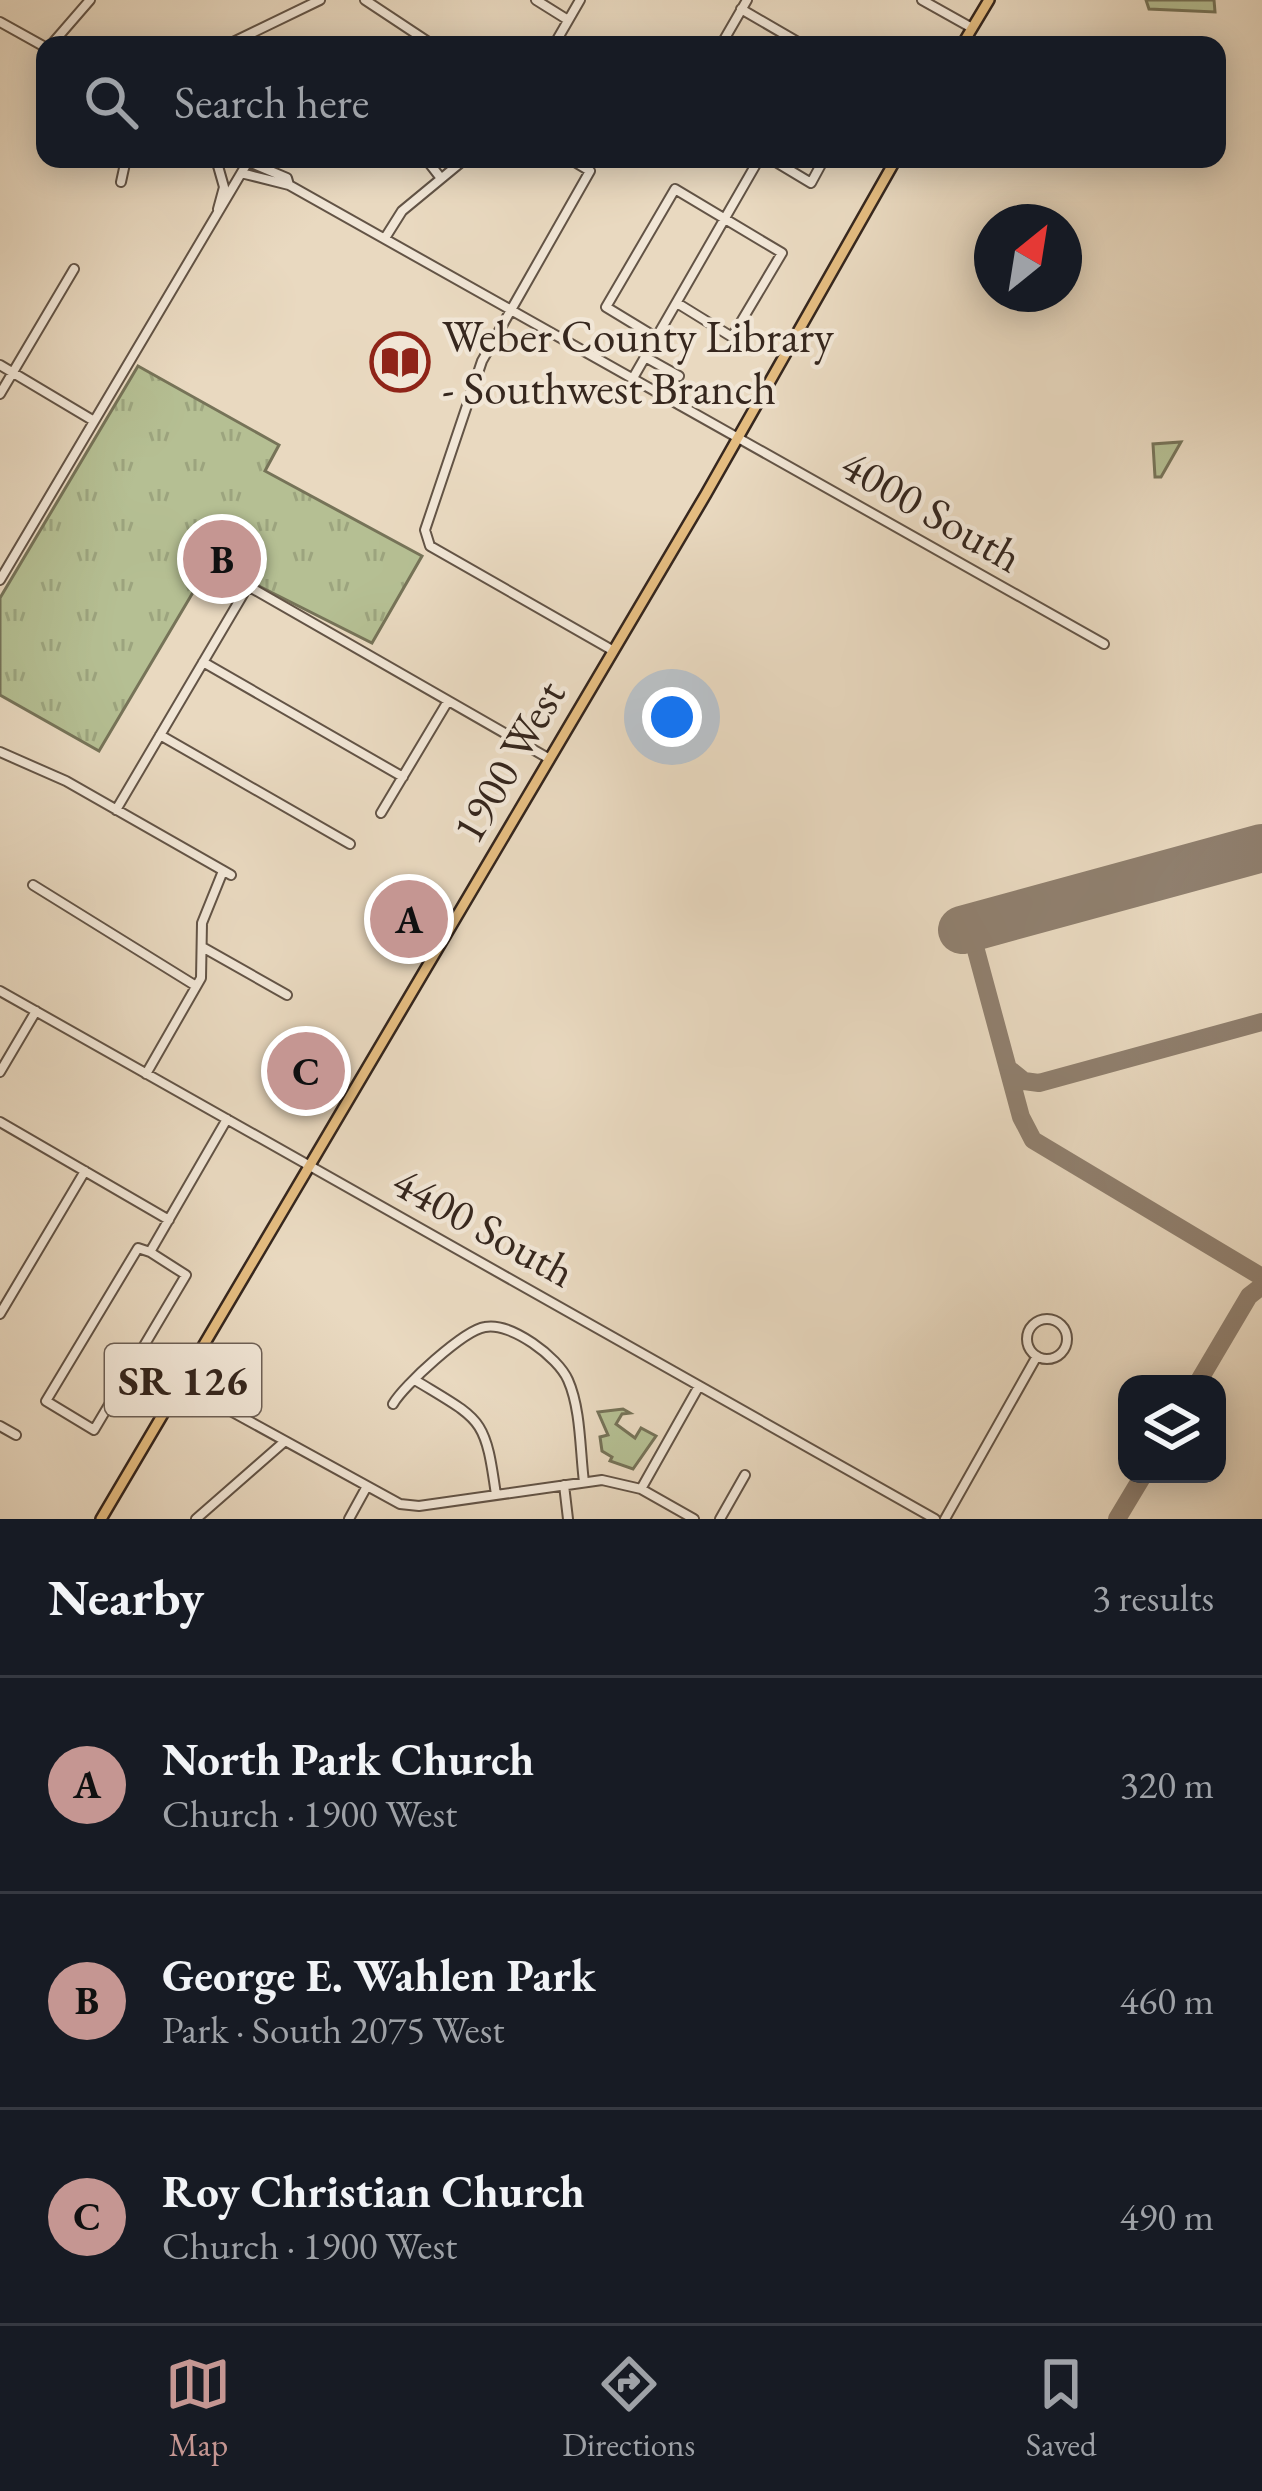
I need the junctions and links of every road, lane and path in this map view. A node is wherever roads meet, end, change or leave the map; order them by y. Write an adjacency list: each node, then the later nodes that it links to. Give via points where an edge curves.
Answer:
1 (91, 0): 13 (street)
2 (320, 0): 12 (street)
3 (365, 0): 16 (street)
4 (536, 0): 9 (street)
5 (580, 0): 9 (street)
6 (922, 0): 11 (street)
7 (988, 0): 11 (main road)
8 (744, 4): 18 (street); 19 (street)
9 (568, 20): 17 (street)
10 (0, 22): 21 (street)
11 (972, 28): 20 (main road)
12 (254, 32): 14 (street); 15 (street)
13 (57, 36)
14 (246, 36)
15 (256, 36)
16 (419, 36)
17 (559, 36)
18 (726, 36)
19 (790, 36)
20 (967, 36)
21 (36, 40)
22 (124, 168): 36 (street)
23 (219, 168): 33 (street)
24 (245, 168): 34 (street)
25 (264, 168): 37 (street, 4000 South)
26 (433, 168): 35 (street)
27 (452, 168): 35 (street)
28 (585, 168): 43 (street)
29 (753, 168): 39 (street)
30 (786, 168): 31 (street, via 811,183)
31 (819, 168)
32 (891, 168): 52 (main road, 1900 West / SR 126)
33 (221, 176): 34 (street, 4000 South); 38 (street)
34 (241, 176): 37 (street, 4000 South); 38 (street)
35 (440, 177): 40 (street)
36 (121, 182)
37 (290, 185): 40 (street, 4000 South)
38 (218, 211): 51 (street)
39 (722, 219): 42 (street); 42 (street, via 782,253 733,337); 44 (street, via 675,189 606,307)
40 (385, 238): 43 (street, 4000 South)
41 (74, 269): 47 (street)
42 (677, 303): 44 (street)
43 (512, 310): 49 (street, 4000 South); 55 (street, via 482,361 427,517 427,539)
44 (657, 338): 45 (street)
45 (645, 357): 48 (street); 49 (street)
46 (0, 365): 47 (street)
47 (13, 373): 50 (street); 51 (street)
48 (679, 376)
49 (633, 378): 52 (street, 4000 South)
50 (0, 394)
51 (94, 421): 53 (street)
52 (737, 437): 54 (street, 4000 South); 55 (main road, 1900 West / SR 126)
53 (0, 580)
54 (1104, 644)
55 (612, 650): 60 (main road, 1900 West / SR 126)
56 (203, 662): 57 (street, via 248,586); 58 (street); 61 (street)
57 (448, 700): 60 (street); 61 (street)
58 (160, 735): 62 (street); 64 (street)
59 (2, 758): 62 (street)
60 (548, 758): 75 (main road, 1900 West / SR 126)
61 (403, 777): 63 (street)
62 (116, 810): 66 (street, via 227,873 205,910)
63 (381, 814)
64 (350, 844)
65 (33, 885): 67 (street)
66 (204, 948): 67 (street); 69 (street)
67 (196, 986): 72 (street)
68 (0, 991): 70 (street, 4400 South)
69 (287, 995)
70 (35, 1011): 71 (street); 72 (street, 4400 South)
71 (0, 1072)
72 (146, 1074): 73 (street, 4400 South)
73 (227, 1120): 75 (street, 4400 South); 77 (street)
74 (2, 1127): 76 (street)
75 (308, 1165): 83 (main road, 1900 West / SR 126); 84 (street, 4400 South)
76 (85, 1171): 77 (street); 79 (street)
77 (169, 1220): 78 (street)
78 (150, 1252): 81 (street, via 187,1275); 81 (street, via 138,1248 46,1401 94,1430)
79 (0, 1314)
80 (1037, 1357): 80 (street, via 1054,1358 1066,1347 1067,1333 1055,1319 1036,1322 1028,1333); 102 (street)
81 (136, 1359): 83 (street)
82 (416, 1380): 85 (street); 90 (street, via 489,1325 544,1352 568,1380); 94 (street, via 479,1421)
83 (181, 1383): 88 (street); 95 (main road, 1900 West / SR 126)
84 (699, 1386): 93 (street); 101 (street, 4400 South)
85 (393, 1404)
86 (0, 1426): 87 (street)
87 (16, 1435)
88 (284, 1442): 92 (street); 96 (street)
89 (745, 1475): 100 (street)
90 (584, 1483): 91 (street); 93 (street)
91 (564, 1486): 94 (street); 98 (street)
92 (366, 1488): 94 (street, via 418,1506); 97 (street)
93 (641, 1490): 99 (street)
94 (496, 1495)
95 (101, 1519)
96 (196, 1519)
97 (349, 1519)
98 (568, 1519)
99 (694, 1519)
100 (720, 1519)
101 (935, 1519)
102 (945, 1519)

